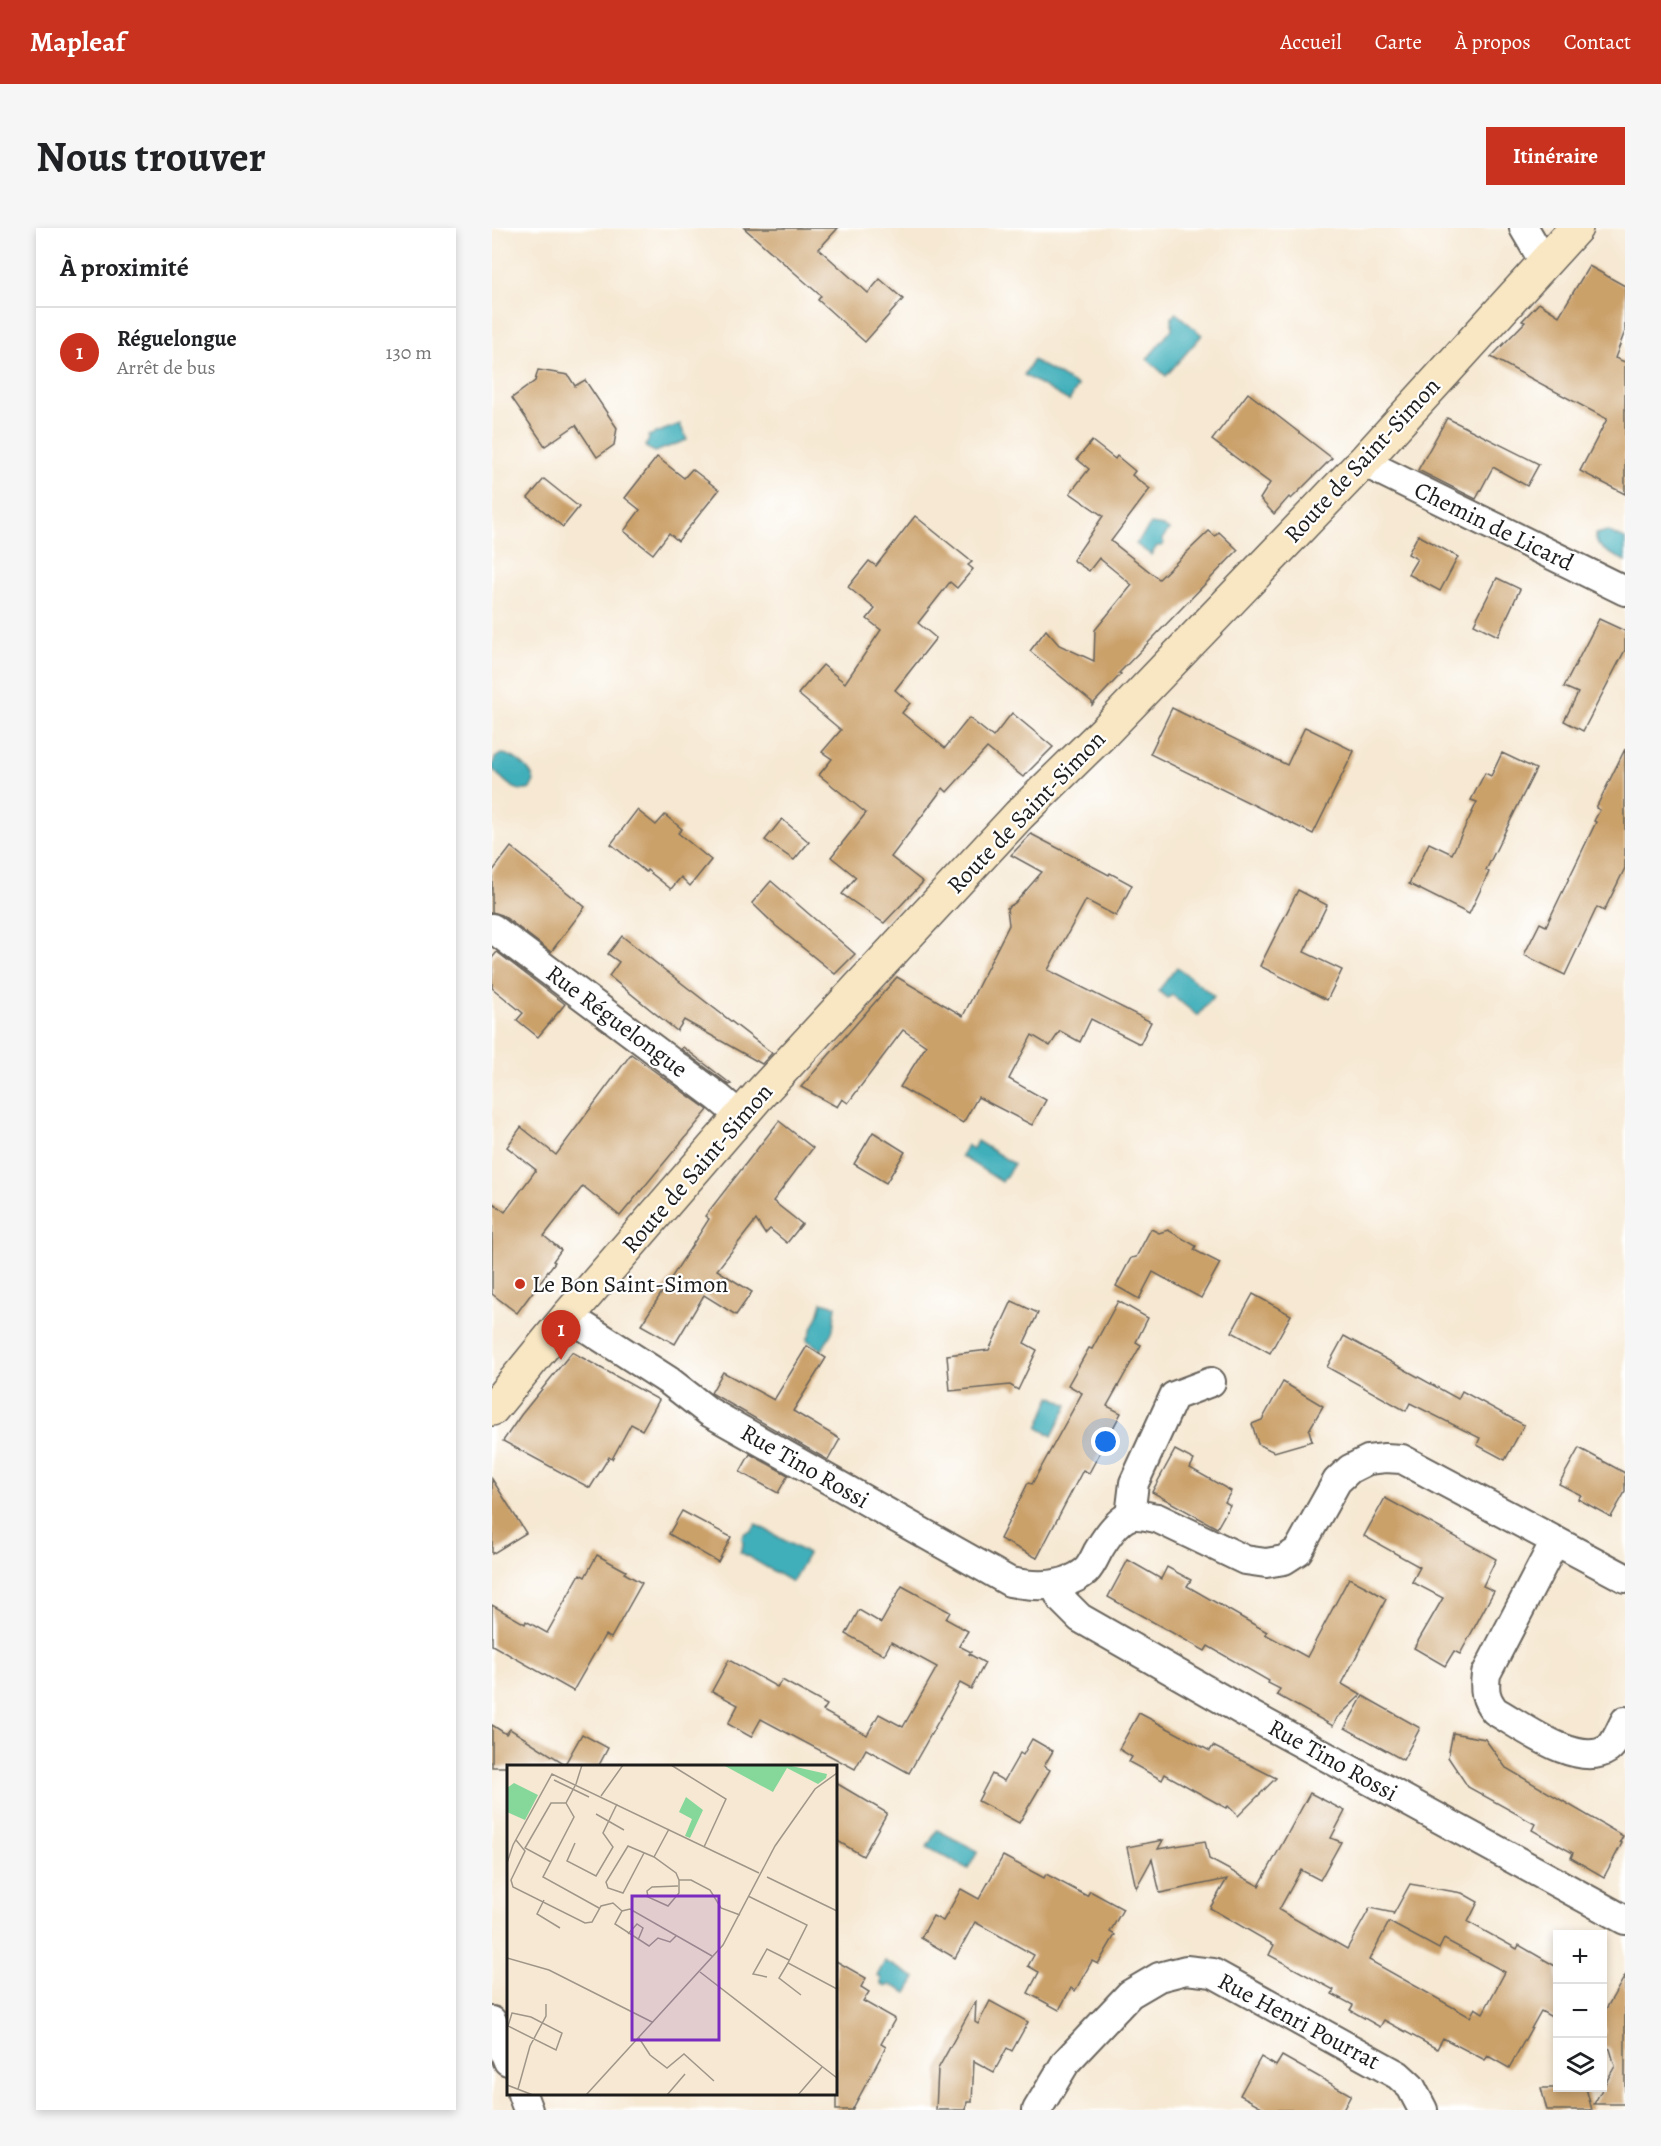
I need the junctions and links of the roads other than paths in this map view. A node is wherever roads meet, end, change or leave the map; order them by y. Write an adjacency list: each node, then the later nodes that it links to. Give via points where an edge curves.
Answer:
1 (1524, 228): 3 (street)
2 (1576, 228): 3 (main road, Route de Saint-Simon)
3 (1544, 262): 4 (main road, Route de Saint-Simon)
4 (1363, 462): 5 (street, Chemin de Licard); 7 (main road, Route de Saint-Simon, via 1019,815)
5 (1625, 591)
6 (492, 928): 7 (street, Rue Réguelongue)
7 (740, 1116): 8 (main road, Route de Saint-Simon)
8 (568, 1316): 10 (main road, Route de Saint-Simon); 14 (street, Rue Tino Rossi, via 669,1381 709,1412 1010,1582)
9 (1211, 1382): 11 (street, via 1174,1396 1134,1483)
10 (492, 1409)
11 (1130, 1516): 12 (street, via 1157,1518 1245,1560 1275,1562 1298,1551 1337,1481 1350,1469 1368,1460 1402,1459); 14 (street, Rue Tino Rossi, via 1104,1541 1088,1570)
12 (1555, 1541): 13 (street); 15 (street, via 1486,1674 1486,1701 1495,1711 1568,1752 1584,1756 1611,1748)
13 (1625, 1578)
14 (1054, 1585): 16 (street, Rue Tino Rossi, via 1080,1618)
15 (1625, 1721)
16 (1625, 1920)
17 (492, 2021): 18 (street)
18 (507, 2058)
19 (522, 2095): 20 (street)
20 (528, 2110)
21 (1037, 2110): 22 (street, Rue Henri Pourrat, via 1066,2062 1130,1994 1159,1977 1186,1970 1214,1973 1398,2075 1411,2087)
22 (1423, 2110)

